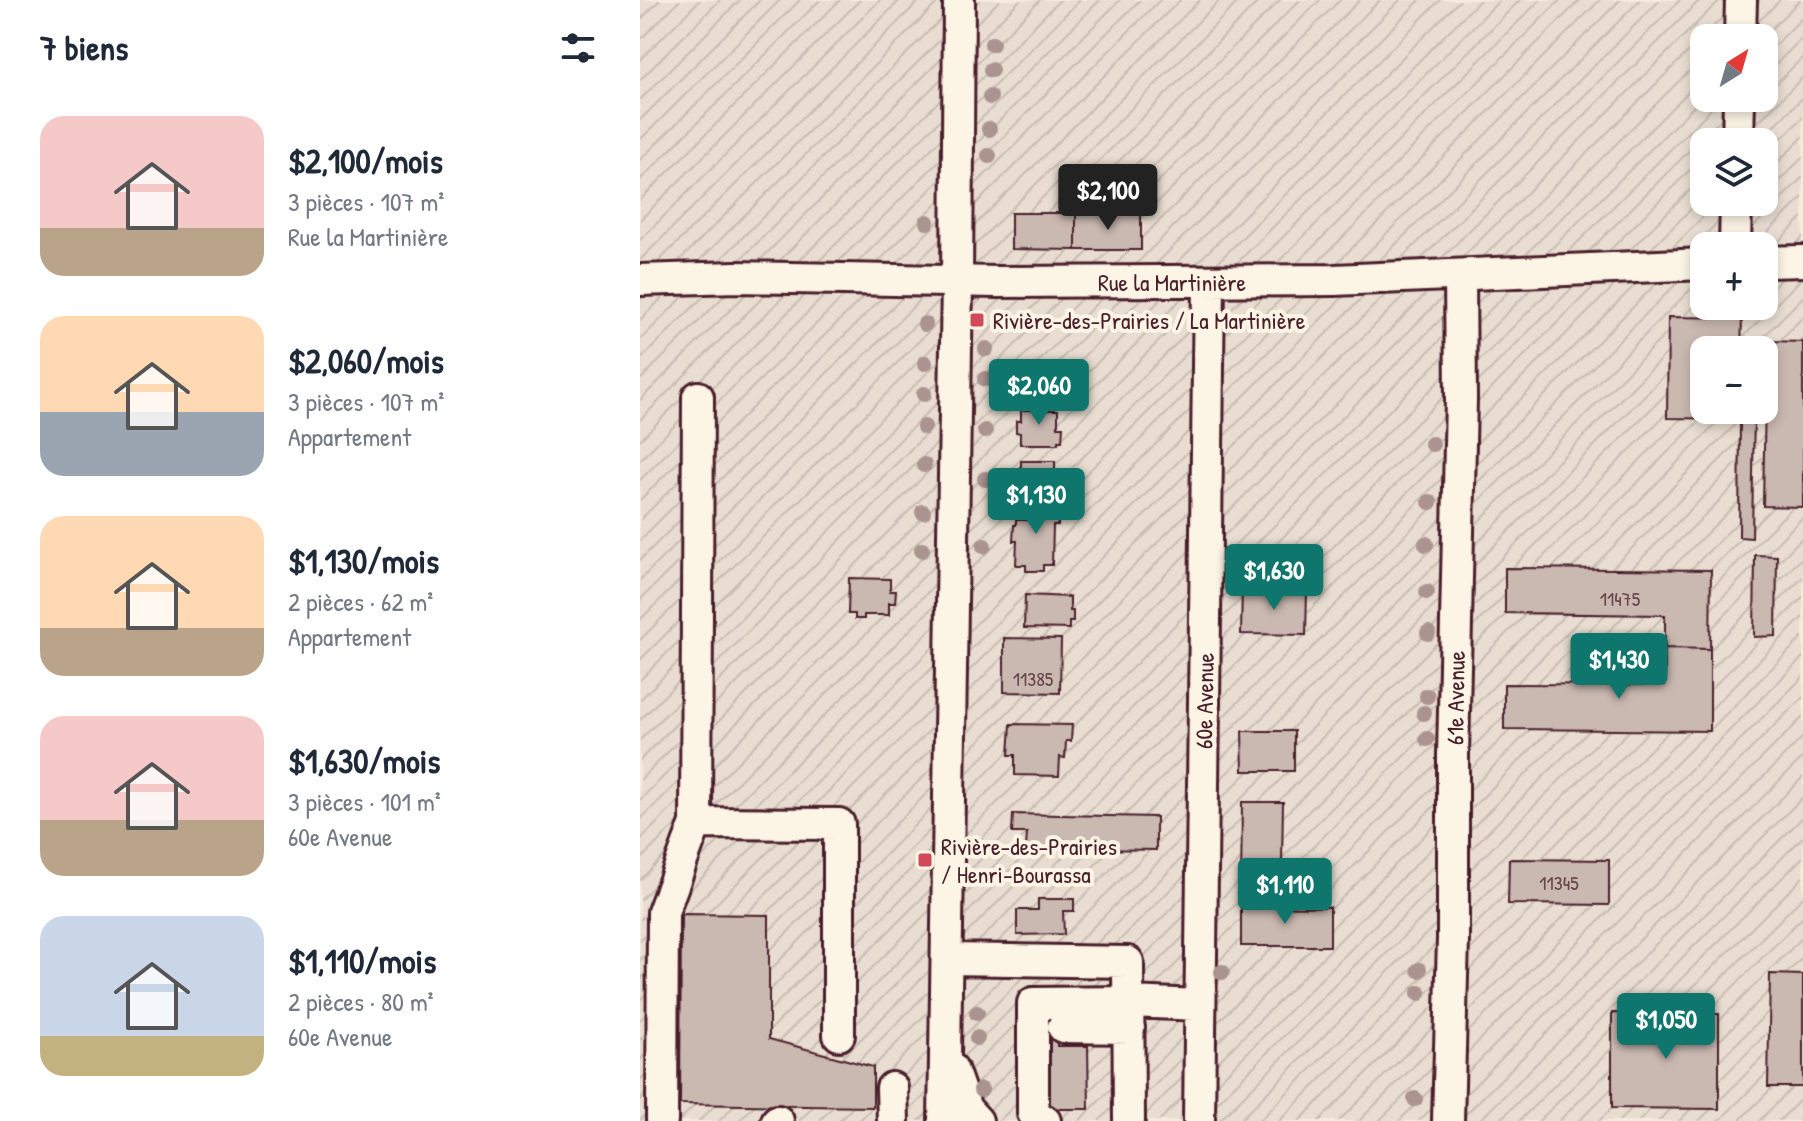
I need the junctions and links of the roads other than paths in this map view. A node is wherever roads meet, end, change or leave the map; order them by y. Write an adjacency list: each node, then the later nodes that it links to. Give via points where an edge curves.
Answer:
1 (959, 0): 9 (street)
2 (1741, 0): 3 (street)
3 (1740, 24)
4 (1803, 261): 5 (street)
5 (1778, 262)
6 (1690, 265): 7 (street, Rue la Martinière)
7 (1460, 275): 10 (street, Rue la Martinière); 27 (street, 61e Avenue)
8 (640, 280): 9 (street, Rue la Martinière)
9 (957, 281): 10 (street, Rue la Martinière); 13 (street)
10 (1209, 282): 14 (street, 60e Avenue)
11 (698, 397): 12 (street)
12 (696, 823): 17 (street, via 839,824); 20 (street, via 663,912)
13 (947, 959): 15 (street, via 1128,962); 18 (street)
14 (1200, 1005): 15 (street); 26 (street, 60e Avenue)
15 (1129, 1015): 16 (street); 24 (street, via 1033,1003 1033,1113); 25 (street)
16 (1063, 1027)
17 (839, 1035)
18 (945, 1050): 22 (street); 23 (street, via 966,1109)
19 (892, 1088): 21 (street)
20 (662, 1121)
21 (893, 1121)
22 (944, 1121)
23 (977, 1121)
24 (1045, 1121)
25 (1129, 1121)
26 (1199, 1121)
27 (1448, 1121)

